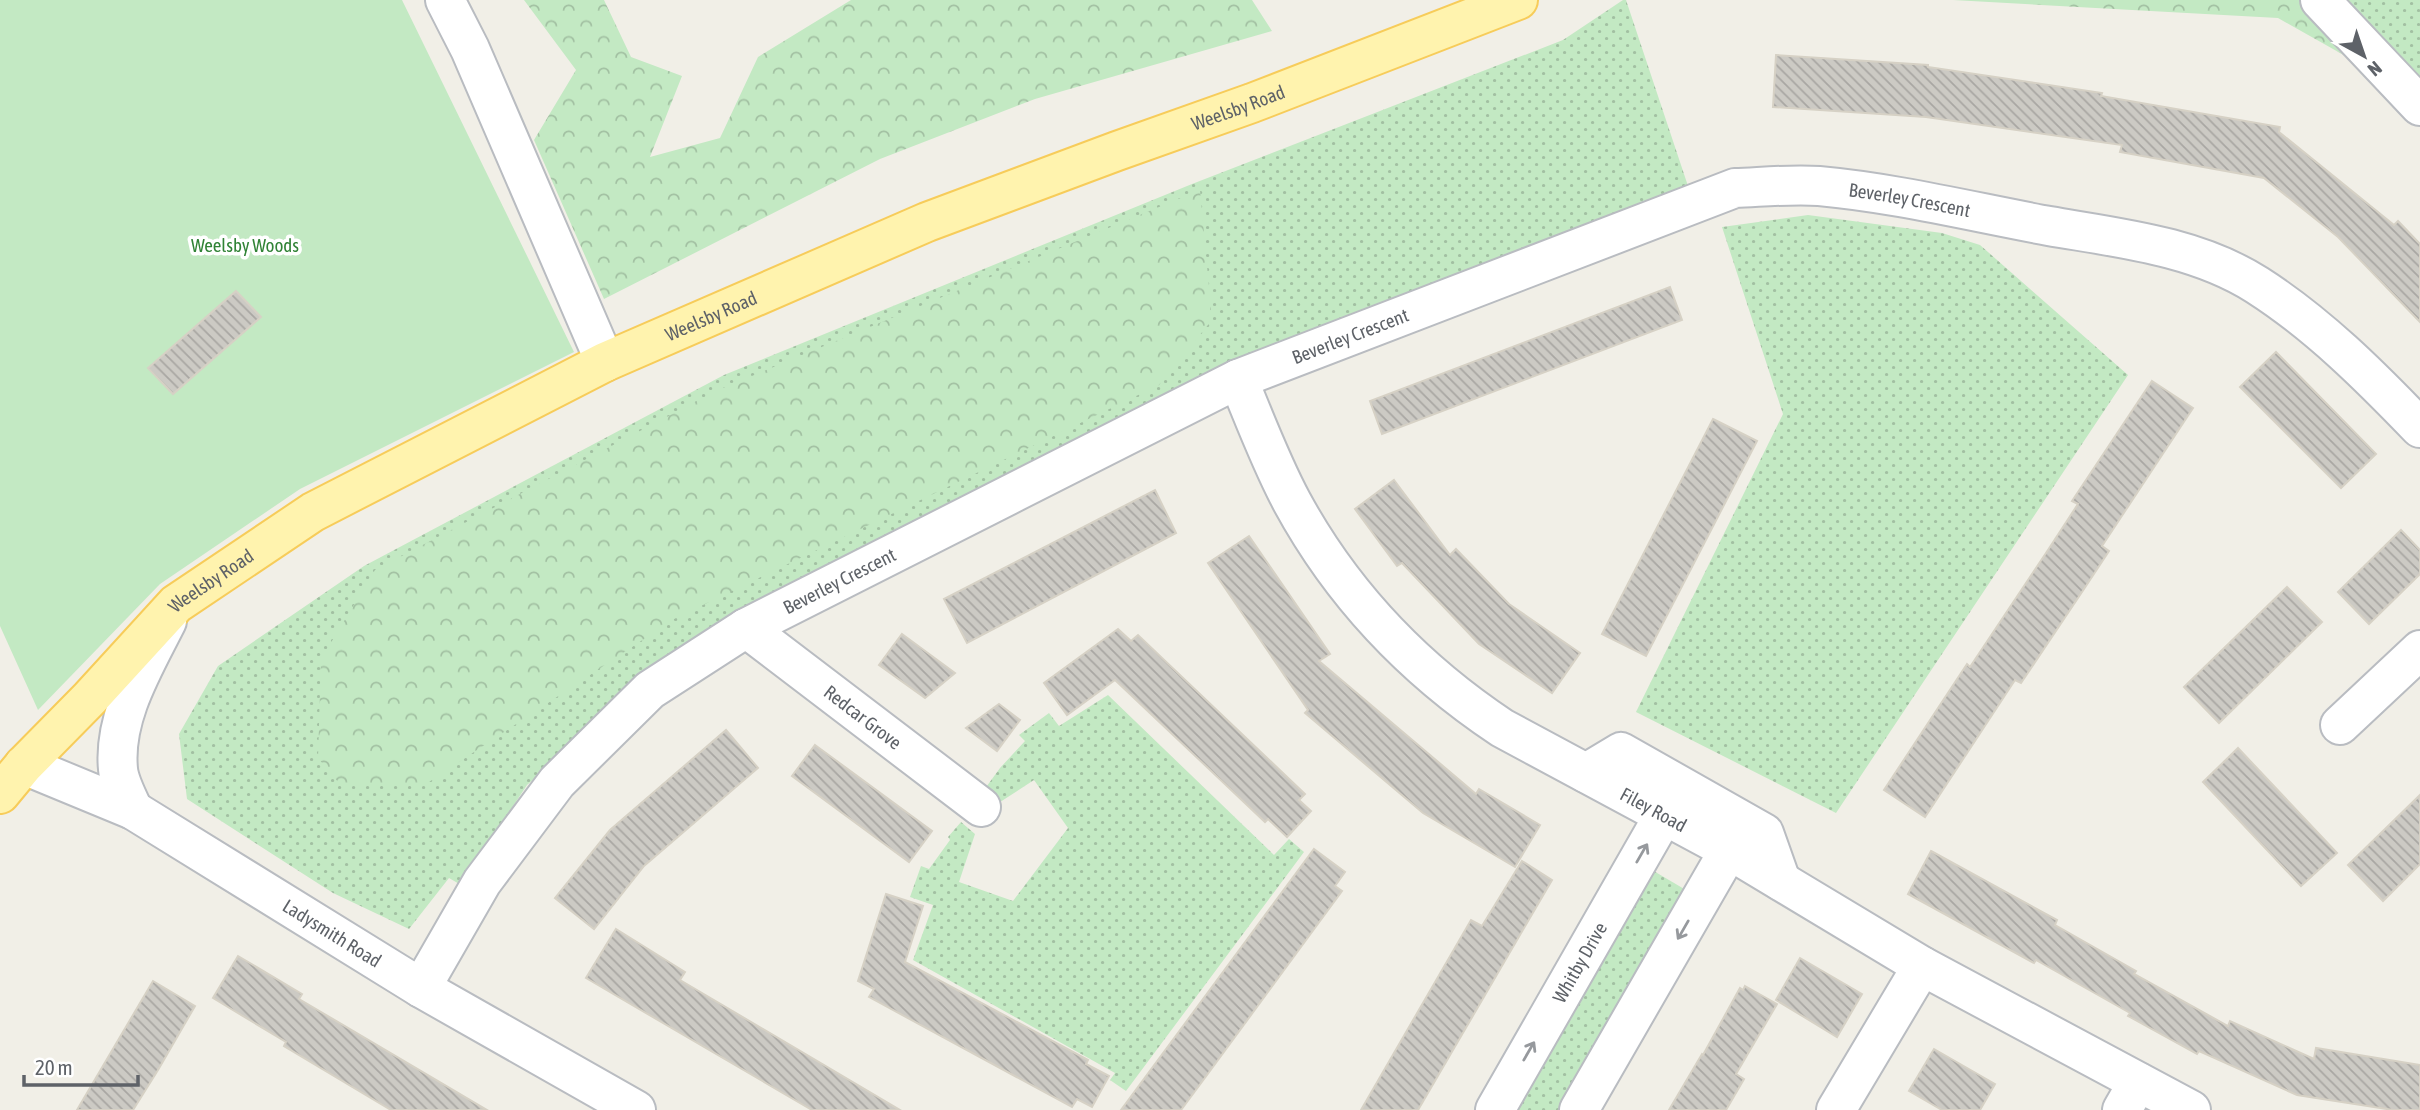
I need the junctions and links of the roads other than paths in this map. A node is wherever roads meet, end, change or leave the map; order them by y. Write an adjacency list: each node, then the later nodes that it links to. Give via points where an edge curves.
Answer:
1 (445, 0): 5 (street)
2 (1518, 0): 5 (main road, Weelsby Road, via 927,222)
3 (2320, 0): 4 (street)
4 (2420, 106)
5 (604, 362): 8 (main road, Weelsby Road, via 313,512)
6 (1238, 379): 7 (street, Beverley Crescent, via 1735,188 1818,186 2158,246 2208,261 2256,284 2316,328); 9 (street, Beverley Crescent); 13 (street, Filey Road, via 1292,501 1370,615 1425,670 1485,716)
7 (2420, 428)
8 (176, 604): 12 (main road, Weelsby Road); 16 (street, via 118,729 118,771)
9 (746, 628): 15 (street, Redcar Grove); 21 (street, Beverley Crescent, via 650,690 557,782 482,882)
10 (2420, 650): 11 (street)
11 (2340, 725)
12 (24, 765): 14 (main road, Weelsby Road); 16 (street, Ladysmith Road)
13 (1586, 773): 17 (street, Filey Road); 19 (street, via 1622,752 1764,833)
14 (0, 794)
15 (981, 807)
16 (133, 810): 21 (street, Ladysmith Road)
17 (1664, 815): 18 (street, Filey Road); 24 (street, Whitby Drive, one-way to 17)
18 (1729, 850): 19 (street, Filey Road); 25 (street, one-way to 25)
19 (1781, 881): 20 (street, Filey Road)
20 (1922, 966): 22 (street, Filey Road); 26 (street)
21 (421, 988): 23 (street, Ladysmith Road)
22 (2130, 1096): 27 (street, Filey Road)
23 (636, 1110)
24 (1495, 1110)
25 (1579, 1110)
26 (1836, 1110)
27 (2191, 1110)

